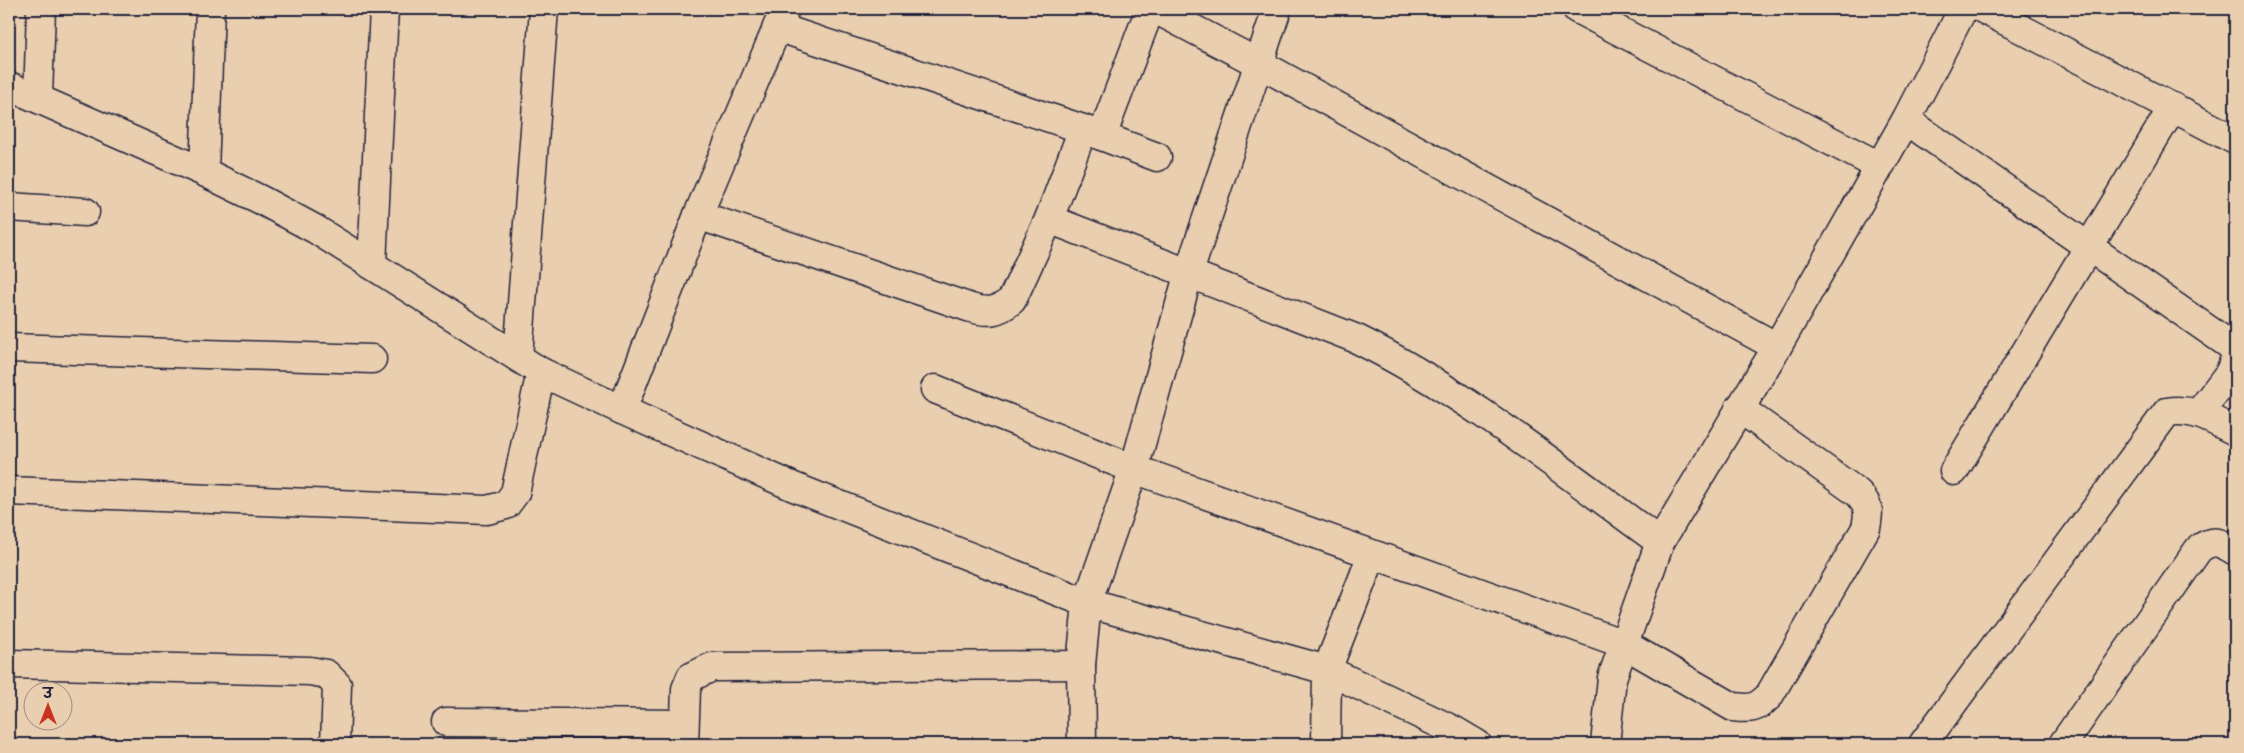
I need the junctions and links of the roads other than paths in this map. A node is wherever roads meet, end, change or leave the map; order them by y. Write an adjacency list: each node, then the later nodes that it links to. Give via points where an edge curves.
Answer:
1 (42, 9): 14 (street)
2 (210, 9): 21 (street)
3 (384, 9): 27 (street)
4 (544, 9): 33 (street)
5 (1150, 9): 17 (street)
6 (1155, 9): 12 (street)
7 (1277, 9): 12 (street)
8 (1576, 9): 20 (street)
9 (1963, 9): 16 (street)
10 (1983, 9): 15 (street)
11 (781, 18): 17 (street); 24 (street)
12 (1258, 63): 28 (street); 29 (street)
13 (9, 86): 14 (street)
14 (38, 98): 21 (street)
15 (2173, 107): 18 (street); 26 (street)
16 (1906, 120): 20 (street); 26 (street)
17 (1093, 133): 19 (street); 25 (street)
18 (2235, 140)
19 (1157, 157)
20 (1879, 166): 29 (street)
21 (204, 172): 27 (street, via 300,220)
22 (9, 207): 23 (street)
23 (85, 212)
24 (698, 215): 25 (street, via 986,312 1001,310 1012,300); 37 (street)
25 (1049, 219): 28 (street)
26 (2090, 248): 31 (street); 41 (street)
27 (372, 265): 33 (street)
28 (1188, 272): 40 (street); 43 (street, via 1356,339 1402,361 1484,415)
29 (1777, 347): 36 (street)
30 (9, 348): 32 (street)
31 (2235, 351): 38 (street, via 2230,372)
32 (372, 358)
33 (518, 358): 34 (street)
34 (542, 372): 37 (street); 42 (street, via 515,494 506,505 486,510)
35 (935, 388): 40 (street)
36 (1739, 408): 43 (street); 47 (street, via 1858,493 1867,502 1866,528 1768,696 1759,706 1748,709 1733,707)
37 (622, 410): 46 (street, via 794,486)
38 (2199, 413): 39 (street); 58 (street, via 2180,409 2166,412 2155,425)
39 (2235, 431)
40 (1134, 469): 45 (street); 46 (street)
41 (1954, 471)
42 (9, 491)
43 (1660, 542): 47 (street)
44 (2235, 551): 59 (street, via 2216,541 2206,543 2198,550)
45 (1372, 555): 47 (street); 50 (street)
46 (1087, 603): 49 (street); 50 (street)
47 (1624, 644): 57 (street, via 1612,678)
48 (9, 664): 53 (street, via 326,674 337,685)
49 (1081, 665): 52 (street, via 712,667 691,677 686,689); 54 (street)
50 (1327, 670): 55 (street); 56 (street)
51 (446, 722): 52 (street)
52 (684, 734)
53 (335, 744)
54 (1082, 744)
55 (1326, 744)
56 (1478, 744)
57 (1605, 744)
58 (1923, 744)
59 (2063, 744)

